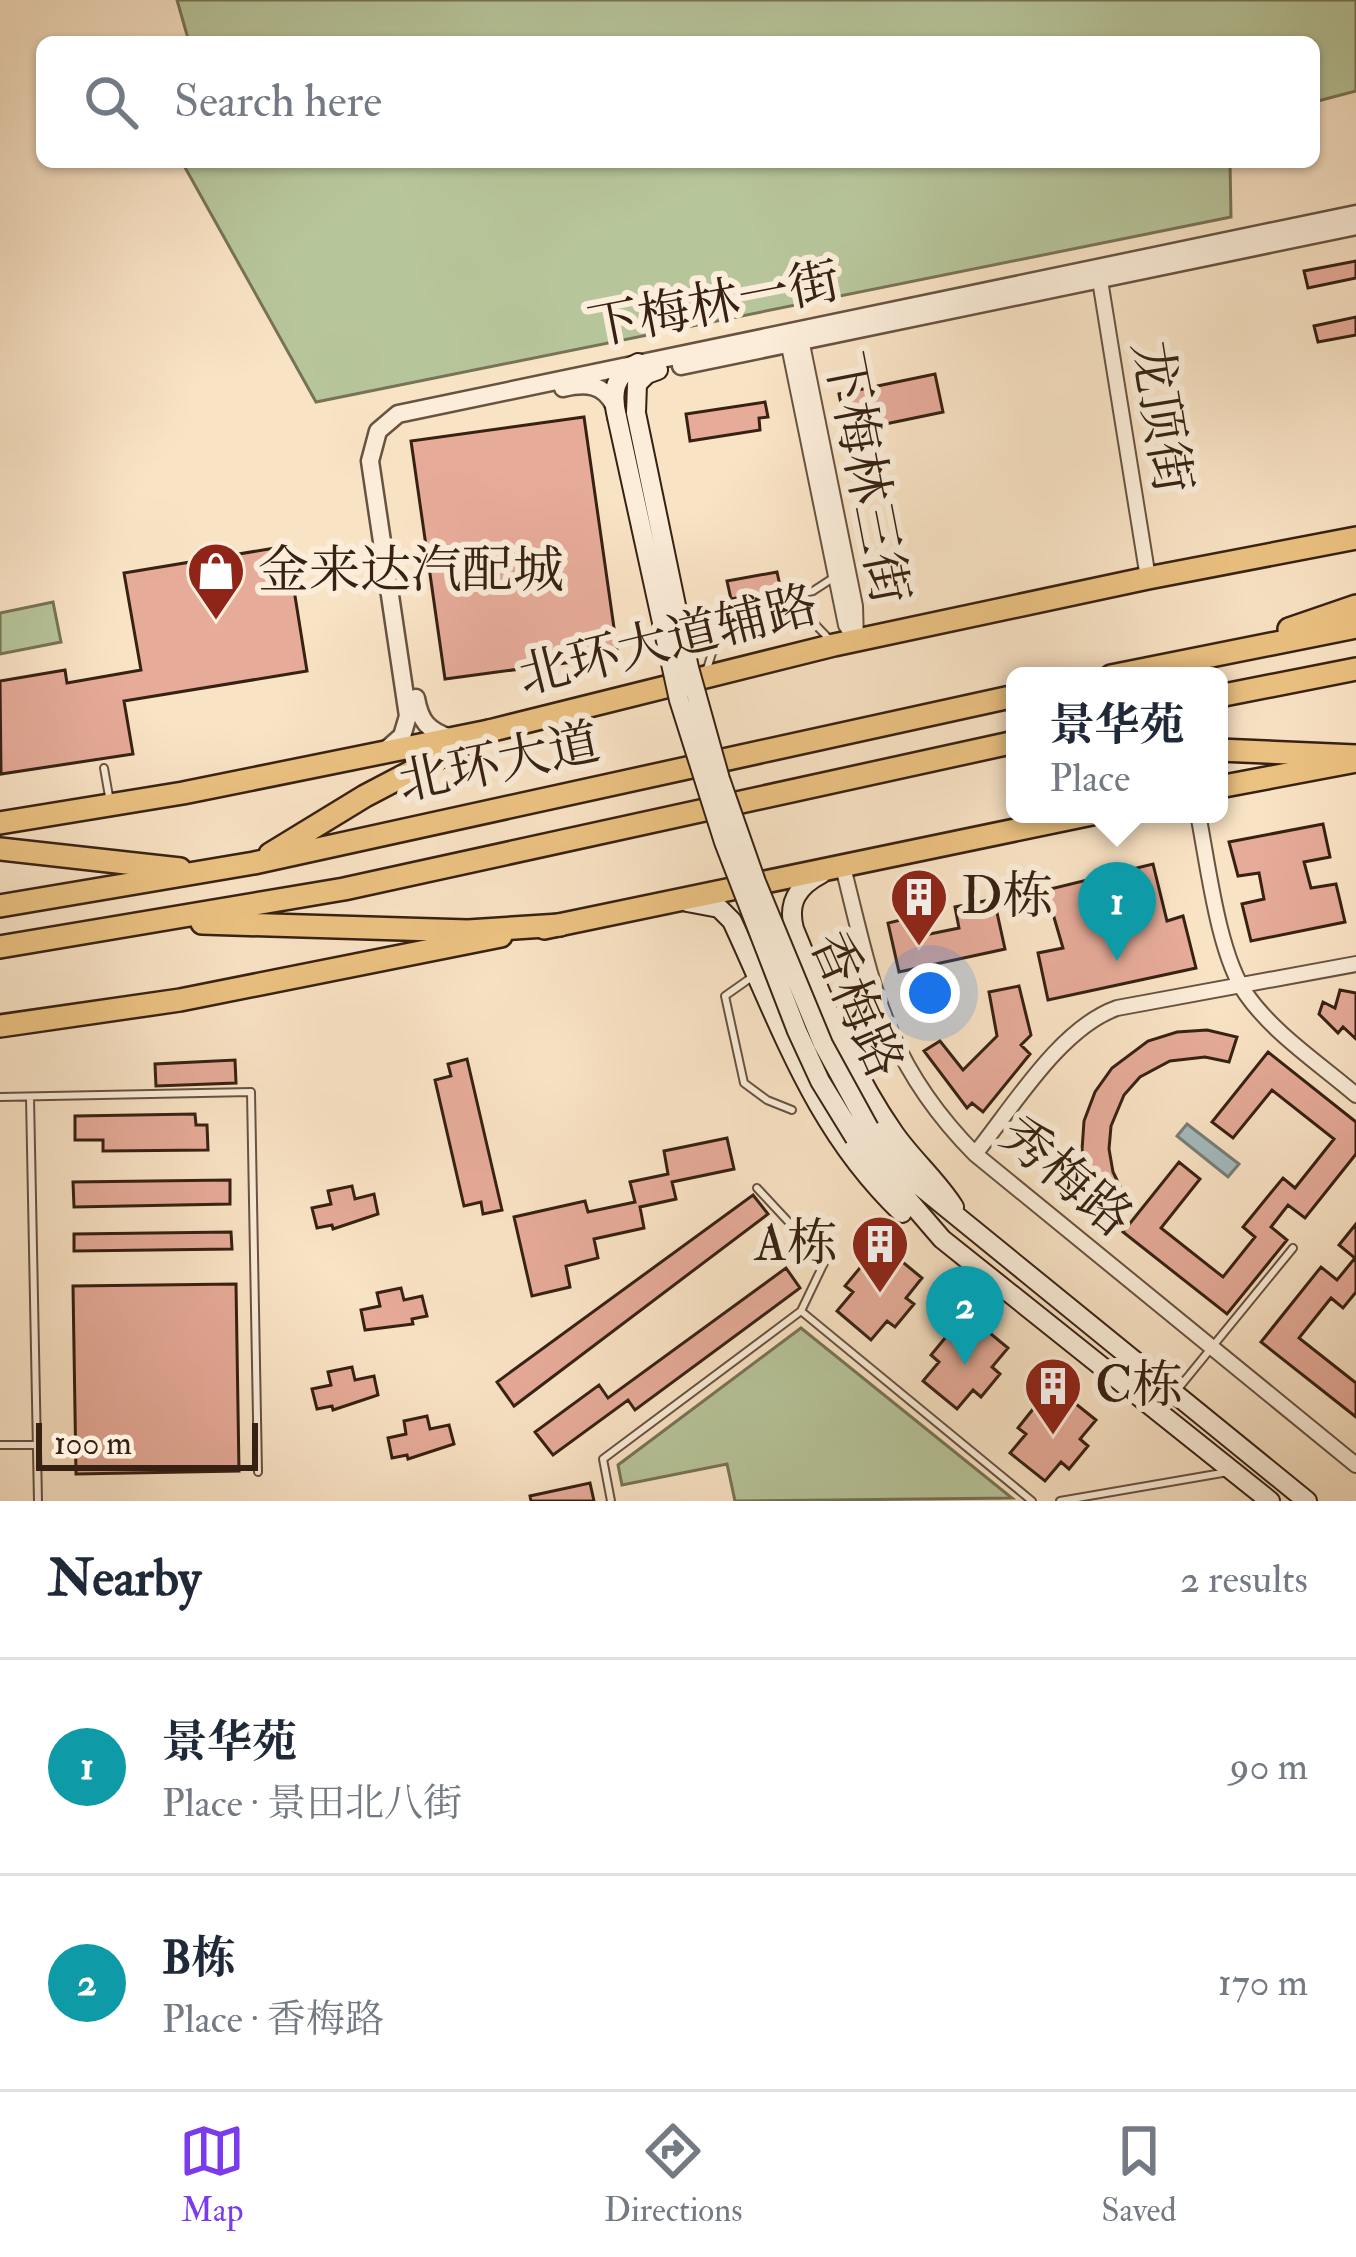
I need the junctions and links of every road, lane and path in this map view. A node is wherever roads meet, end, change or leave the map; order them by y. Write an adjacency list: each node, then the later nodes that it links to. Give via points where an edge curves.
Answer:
1 (1356, 214): 3 (street, 下梅林一街)
2 (1356, 226): 3 (street, 下梅林一街)
3 (1099, 275): 4 (street, 下梅林一街); 10 (street, 龙顶街)
4 (795, 341): 5 (street, 下梅林一街); 6 (street, 下梅林一街); 9 (street, 下梅林三街); 14 (street, 下梅林三街, via 855,606)
5 (638, 363): 7 (main road, via 620,376); 21 (street, 下梅林一街, via 404,410 378,431 370,467)
6 (658, 370): 7 (main road, via 638,382)
7 (622, 411): 21 (street, 下梅林一街, via 601,388 578,385 417,417 386,437 380,471); 53 (main road, 香梅路, bridge, via 679,700 724,842 820,1081)
8 (1356, 538): 10 (main road, 北环大道辅路)
9 (836, 576): 11 (lane); 14 (street, 下梅林三街)
10 (1148, 578): 14 (main road, 北环大道辅路)
11 (788, 596): 14 (lane); 18 (lane, via 726,608)
12 (1356, 605): 15 (main road)
13 (1356, 627): 15 (main road)
14 (845, 642): 18 (main road, 北环大道辅路)
15 (1224, 652): 16 (main road)
16 (1153, 667)
17 (1356, 669): 19 (main road)
18 (706, 676): 22 (main road, 北环大道辅路)
19 (1228, 694)
20 (1006, 698): 35 (main road, 北环大道)
21 (414, 715): 23 (street); 25 (street)
22 (489, 731): 23 (main road, 北环大道辅路); 35 (main road)
23 (452, 738): 25 (main road, 北环大道辅路)
24 (1006, 744): 40 (main road, 北环大道, via 344,889)
25 (386, 751): 30 (main road, 北环大道辅路)
26 (1228, 751): 27 (main road)
27 (1356, 758): 29 (main road)
28 (104, 768): 30 (lane)
29 (1228, 786)
30 (110, 806): 31 (main road, 北环大道辅路)
31 (0, 823)
32 (1049, 823): 36 (main road)
33 (1200, 823): 47 (street)
34 (0, 849): 37 (main road)
35 (254, 863): 37 (main road, 北环大道)
36 (836, 868): 38 (main road); 42 (main road, via 795,894); 54 (street, 秀梅路, via 889,1036 934,1108)
37 (205, 873): 39 (main road, 北环大道)
38 (677, 901): 41 (main road); 44 (main road, via 725,913)
39 (0, 906)
40 (148, 923): 41 (main road, via 468,931); 43 (main road, 北环大道)
41 (560, 925): 48 (main road, via 179,1000)
42 (794, 929): 44 (main road, via 759,925); 56 (main road, via 868,1091)
43 (0, 947)
44 (745, 951): 46 (main road)
45 (1356, 964): 47 (street)
46 (755, 974): 52 (lane, via 725,996 744,1083); 57 (main road, via 815,1104 846,1151 903,1214)
47 (1240, 984): 49 (street, via 1276,1027); 54 (street, via 1088,1022)
48 (0, 1026)
49 (1356, 1095)
50 (30, 1096): 51 (lane); 63 (lane); 66 (lane, via 251,1092)
51 (0, 1097)
52 (792, 1110)
53 (862, 1133): 56 (main road, 香梅路); 57 (main road, 香梅路)
54 (975, 1154): 60 (street, 秀梅路)
55 (757, 1188): 59 (lane, via 825,1262)
56 (962, 1221): 61 (main road, 香梅路)
57 (942, 1239): 65 (main road, 香梅路)
58 (1293, 1248): 60 (lane)
59 (801, 1310): 68 (lane, via 603,1459); 69 (lane)
60 (1212, 1349): 61 (lane); 64 (street, 秀梅路)
61 (1174, 1392): 72 (main road, 香梅路)
62 (0, 1445): 63 (lane)
63 (37, 1445): 67 (lane)
64 (1356, 1465)
65 (1234, 1471): 70 (lane); 71 (main road, 香梅路)
66 (258, 1472)
67 (38, 1501)
68 (611, 1501)
69 (1032, 1501)
70 (1060, 1501)
71 (1270, 1501)
72 (1307, 1501)

